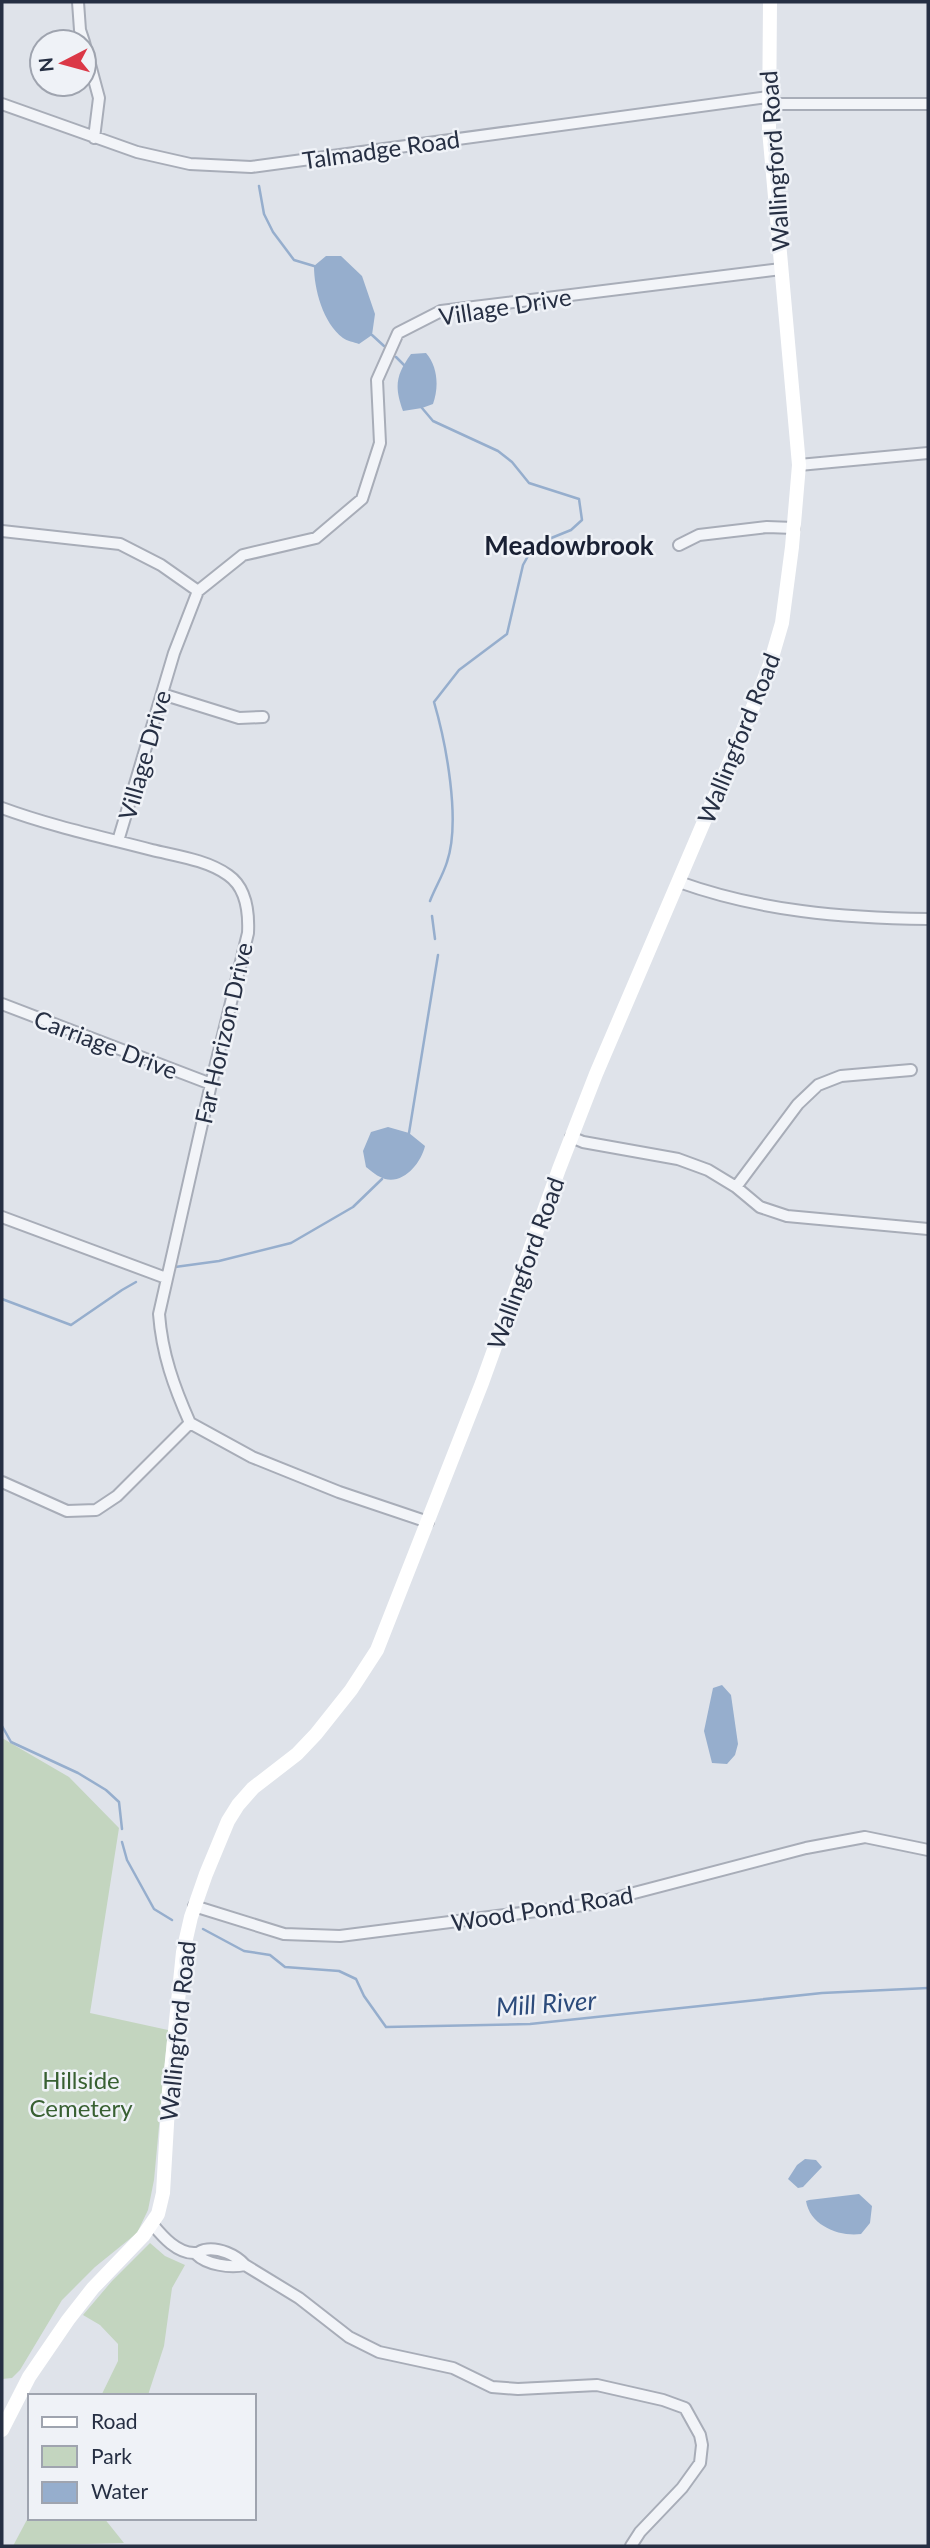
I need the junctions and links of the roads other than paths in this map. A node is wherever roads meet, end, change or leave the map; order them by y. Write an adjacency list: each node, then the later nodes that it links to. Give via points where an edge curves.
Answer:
1 (78, 2): 3 (street)
2 (770, 2): 5 (street, Wallingford Road)
3 (82, 28)
4 (98, 95): 8 (street)
5 (769, 101): 7 (street, Talmadge Road); 8 (street, Talmadge Road, via 251,167 190,164); 9 (street, Wallingford Road)
6 (2, 104): 8 (street, Talmadge Road)
7 (928, 104)
8 (94, 138)
9 (781, 269): 11 (street, Wallingford Road); 15 (street, Village Drive, via 441,312 398,333 377,380 380,443 362,499 316,538 243,555)
10 (928, 453): 11 (street)
11 (799, 465): 12 (street, Wallingford Road)
12 (794, 528): 14 (street, via 699,535); 20 (street, Wallingford Road, via 782,623 770,664)
13 (2, 531): 15 (street, via 120,544 162,565)
14 (679, 545)
15 (198, 591): 16 (street, Village Drive)
16 (162, 694): 17 (street, via 239,718); 19 (street, Village Drive)
17 (263, 717)
18 (2, 808): 19 (street, Far Horizon Drive)
19 (118, 841): 24 (street, Far Horizon Drive, via 204,863 230,876 243,893 249,912 248,933)
20 (679, 882): 21 (street, via 736,901 832,916); 25 (street, Wallingford Road)
21 (928, 919)
22 (2, 1004): 24 (street, Carriage Drive)
23 (911, 1070): 26 (street, via 842,1076 818,1085 798,1104)
24 (211, 1084): 29 (street, Far Horizon Drive)
25 (571, 1138): 26 (street, via 678,1159); 32 (street, Wallingford Road)
26 (736, 1187): 28 (street, via 760,1207 787,1216)
27 (2, 1217): 29 (street)
28 (928, 1229)
29 (166, 1278): 30 (street, Far Horizon Drive, via 159,1314 162,1345)
30 (190, 1423): 31 (street, via 117,1496 96,1510 67,1511); 32 (street, via 252,1457)
31 (2, 1482)
32 (428, 1522): 34 (street, Wallingford Road, via 371,1662 316,1734 238,1805)
33 (928, 1850): 34 (street, Wood Pond Road, via 865,1837 593,1904 340,1936 285,1934)
34 (194, 1906): 35 (street, Wallingford Road, via 179,1980 163,2193)
35 (153, 2225): 36 (street, Wallingford Road, via 68,2320 29,2377); 37 (street, via 178,2248 203,2261 245,2265 349,2337 379,2352 453,2368 492,2387 597,2385 685,2408 700,2435 700,2463)
36 (2, 2430)
37 (631, 2546)

